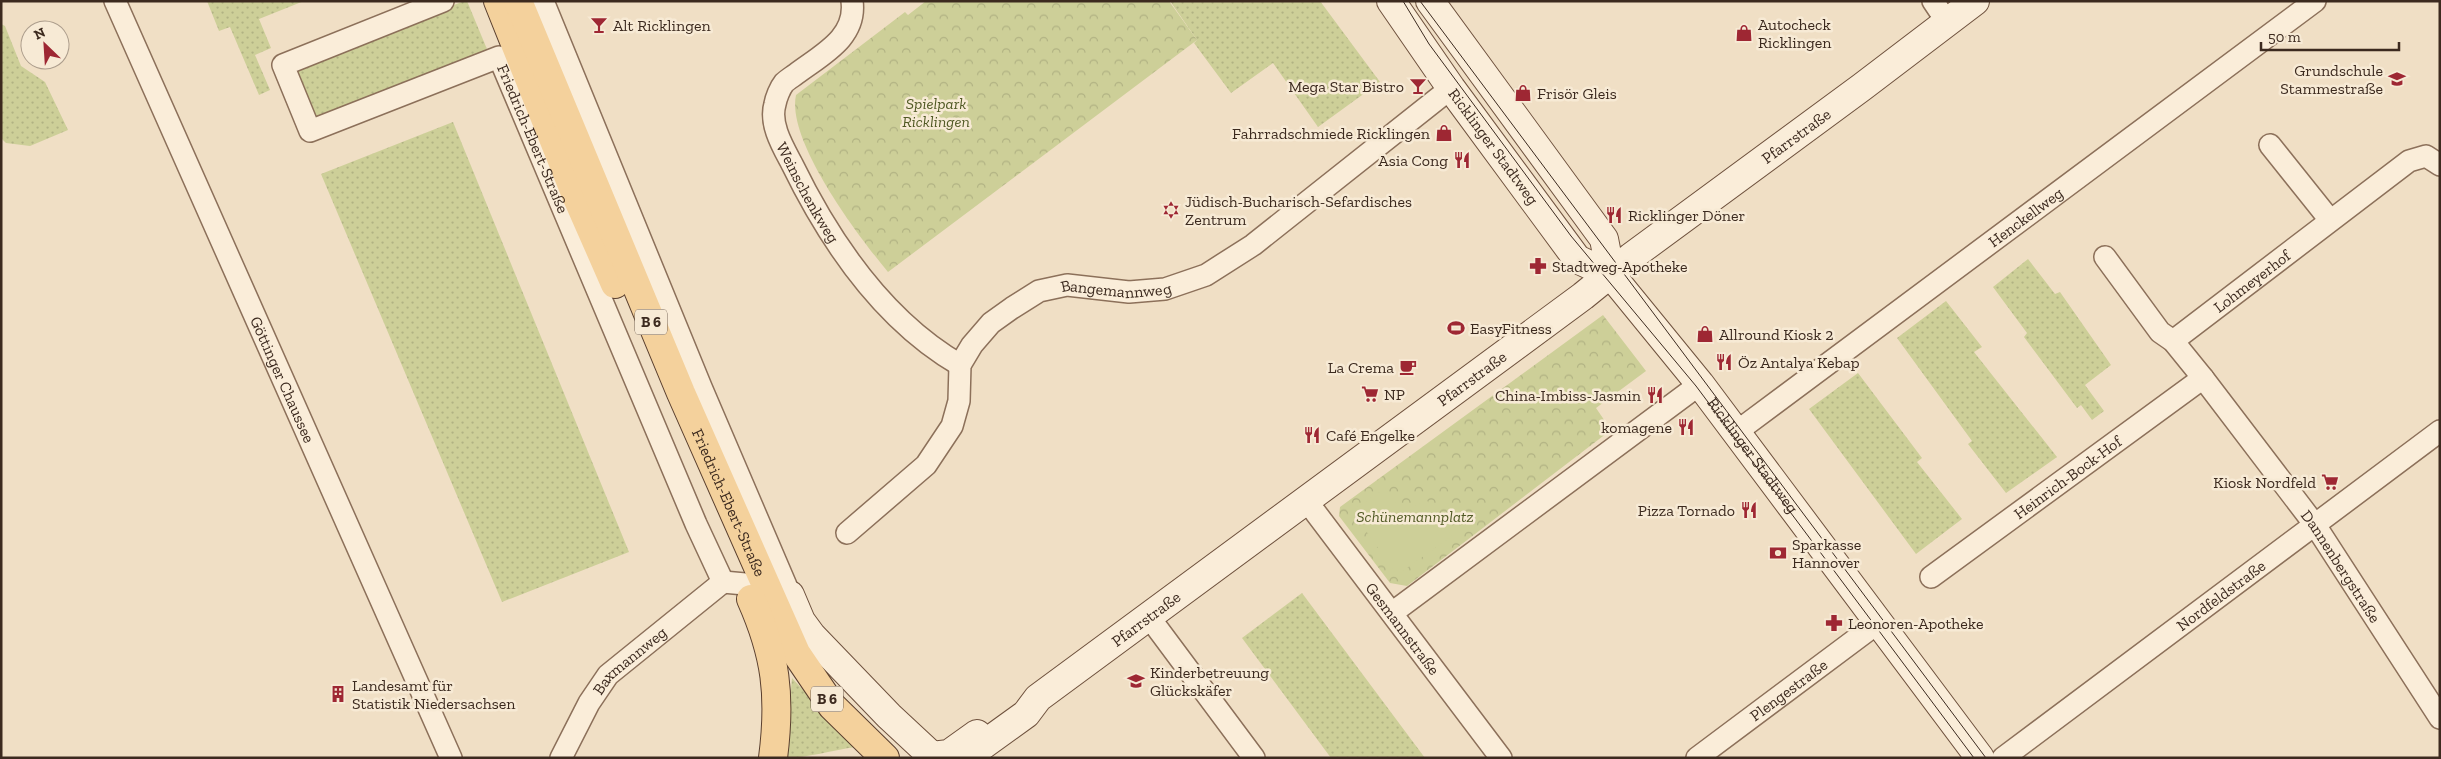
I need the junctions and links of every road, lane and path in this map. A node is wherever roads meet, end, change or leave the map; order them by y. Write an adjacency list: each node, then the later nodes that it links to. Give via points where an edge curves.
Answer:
1 (115, 1): 33 (street, Göttinger Chaussee)
2 (443, 1): 27 (street, Friedrich-Ebert-Straße, via 283,66 310,131 499,57 696,524)
3 (498, 1): 27 (main road, Friedrich-Ebert-Straße / B 6, via 575,193)
4 (852, 1): 18 (street, Weinschenkweg, via 854,12 850,29 835,45 783,84 774,104 773,119 805,190 852,265 901,318)
5 (1390, 1): 11 (street, Ricklinger Stadtweg)
6 (1430, 1): 16 (street, Ricklinger Stadtweg, via 1604,239)
7 (1975, 1): 10 (street, Pfarrstraße)
8 (2315, 1): 22 (street, Henckellweg)
9 (536, 4): 27 (main road, Friedrich-Ebert-Straße / B 6, via 602,205)
10 (1940, 11): 16 (street, Pfarrstraße, via 1862,87)
11 (1451, 88): 16 (street, Ricklinger Stadtweg, via 1577,259); 18 (street, Bangemannweg, via 1253,245 1206,275 1165,289 1129,292 1067,285 1039,291 992,323 972,345)
12 (2270, 145): 14 (street)
13 (2440, 165): 14 (street, Lohmeyerhof, via 2426,156 2409,161)
14 (2330, 220): 17 (street, Lohmeyerhof)
15 (2105, 257): 17 (street, Dannenbergstraße, via 2160,332)
16 (1611, 275): 20 (street, Ricklinger Stadtweg); 23 (street, Pfarrstraße)
17 (2173, 341): 19 (street, Dannenbergstraße)
18 (960, 365): 25 (street, via 959,401 952,426 926,465)
19 (2203, 378): 24 (street, Dannenbergstraße); 26 (street, Heinrich-Bock-Hof)
20 (1700, 384): 22 (street, Ricklinger Stadtweg); 28 (street)
21 (2440, 431): 24 (street, Nordfeldstraße)
22 (1735, 433): 30 (street, Ricklinger Stadtweg)
23 (1306, 500): 28 (street, Gesmannstraße); 29 (street, Pfarrstraße)
24 (2315, 525): 32 (street, Dannenbergstraße); 42 (street, Nordfeldstraße)
25 (847, 533)
26 (1931, 577)
27 (756, 588): 31 (street, Pfarrstraße, via 801,621 889,716 932,756 949,754 1016,704); 34 (street, Baxmannweg, via 608,675 589,703); 35 (main road, Friedrich-Ebert-Straße / B 6, via 777,684); 36 (main road, Friedrich-Ebert-Straße / B 6, via 812,680 848,723)
28 (1392, 613): 39 (street, Gesmannstraße)
29 (1149, 617): 31 (street, Pfarrstraße); 38 (street)
30 (1879, 622): 40 (street, Plengestraße); 41 (street, Ricklinger Stadtweg)
31 (1038, 698): 37 (street, Pfarrstraße, via 1026,714)
32 (2440, 718)
33 (451, 758)
34 (561, 758)
35 (773, 758)
36 (885, 758)
37 (966, 758)
38 (1254, 758)
39 (1501, 758)
40 (1697, 758)
41 (1980, 758)
42 (2003, 758)

